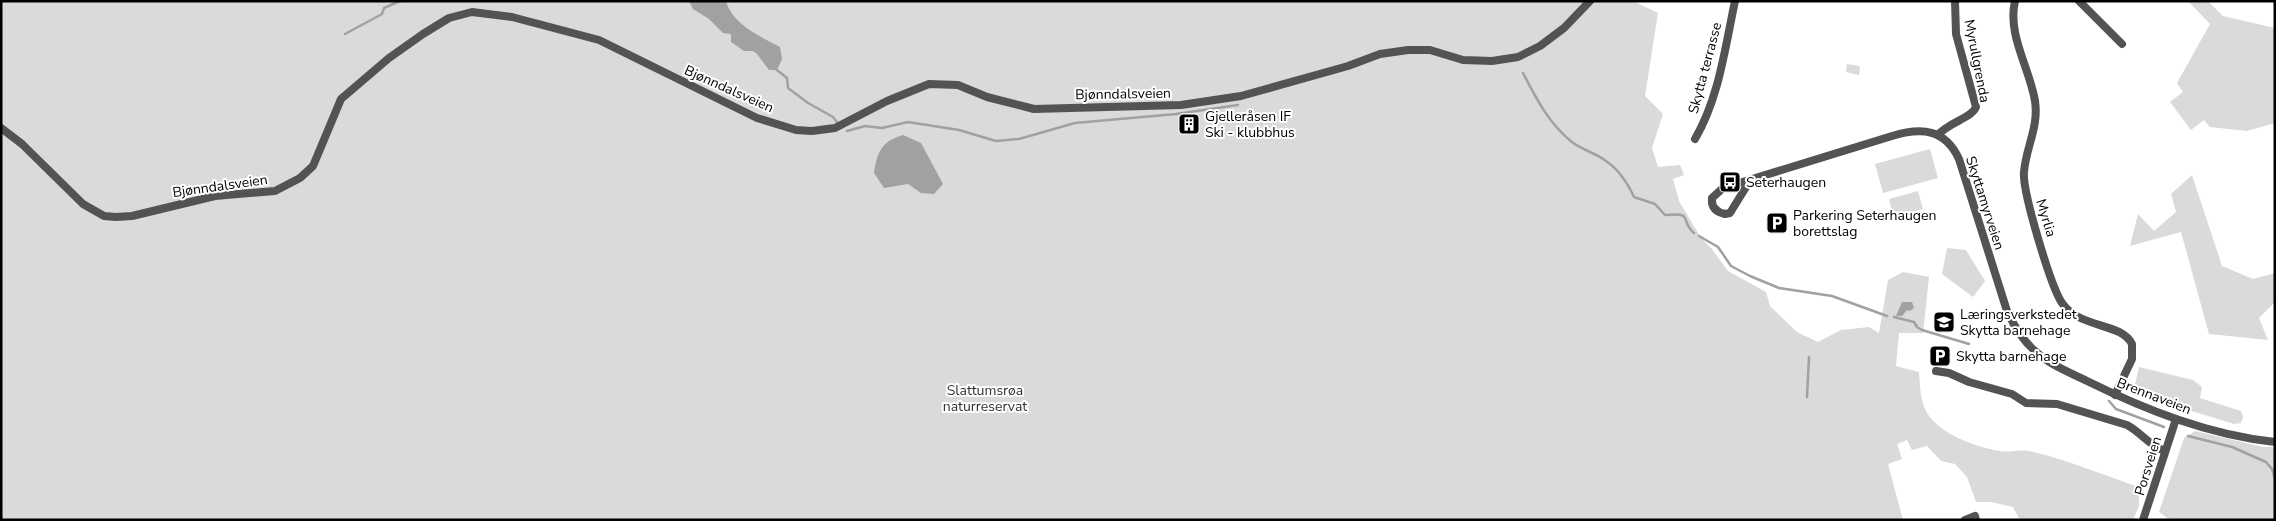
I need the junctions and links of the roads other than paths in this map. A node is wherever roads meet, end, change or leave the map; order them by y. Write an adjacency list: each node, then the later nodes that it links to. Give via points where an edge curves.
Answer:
1 (1590, 1): 7 (street, Bjønndalsveien, via 1564,28 1518,57 1492,61 1463,60 1430,50 1408,50 1380,54 1241,96 1181,105 1034,109 987,97 958,85 929,84 887,100 835,128 812,131 796,130 757,118 599,40 512,17 472,12 449,18 423,34 341,99 313,166 300,178 275,190 215,196 132,216 104,216 83,204 22,144)
2 (1735, 1): 9 (street, Skytta terrasse, via 1715,92)
3 (1955, 1): 8 (street, Myrullgrenda, via 1956,34 1976,107 1971,114 1949,124)
4 (2015, 1): 13 (street, Myrlia, via 2015,29 2036,111 2024,173 2026,196 2061,302 2075,316 2122,333 2132,344 2132,359)
5 (2079, 1): 6 (street)
6 (2122, 44)
7 (1, 128)
8 (1938, 135): 10 (street, via 1922,130 1906,132); 11 (street, Skyttamyrveien, via 1949,144 1959,160 2007,311)
9 (1694, 139)
10 (1751, 179): 10 (street, via 1718,191 1712,201 1716,210 1730,213)
11 (2034, 351): 13 (street, Brennaveien, via 2059,368)
12 (1936, 371): 16 (street, via 2012,394 2026,403 2057,404 2127,425 2150,445)
13 (2115, 395): 14 (street, Brennaveien)
14 (2176, 419): 15 (street, Brennaveien, via 2232,435); 16 (street, Porsveien)
15 (2275, 442)
16 (2165, 451): 19 (street, Porsveien)
17 (1965, 520): 18 (street, via 1975,516)
18 (1976, 520)
19 (2144, 520)

